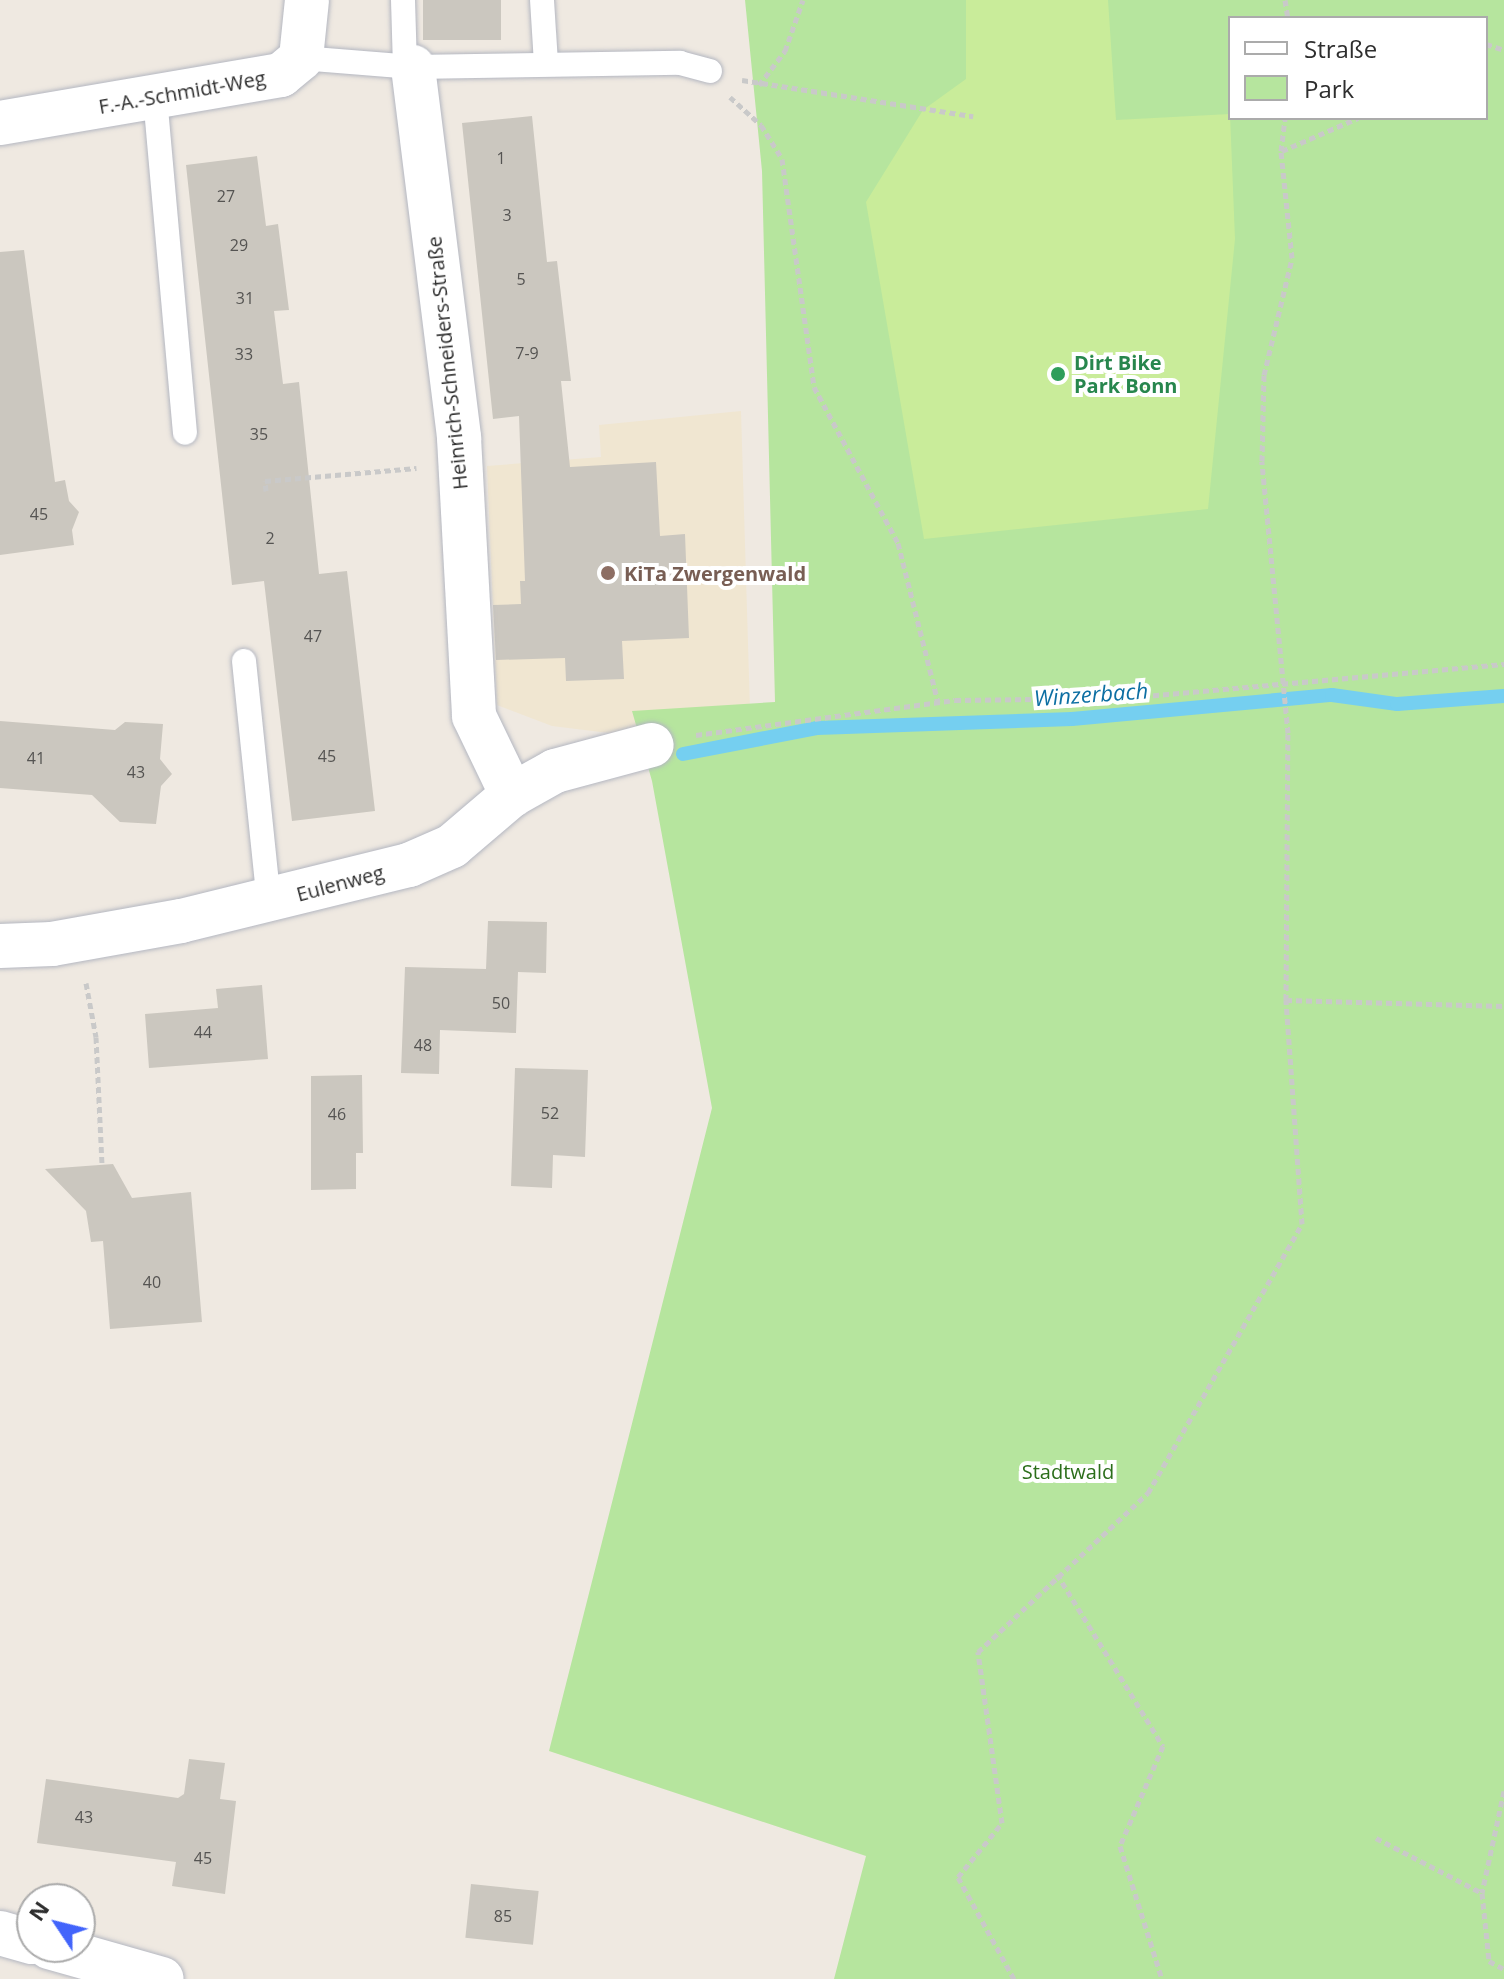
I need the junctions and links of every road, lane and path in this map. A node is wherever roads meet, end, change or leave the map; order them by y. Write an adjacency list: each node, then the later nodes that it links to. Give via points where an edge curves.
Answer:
1 (307, 0): 5 (street)
2 (403, 0): 7 (lane)
3 (542, 0): 6 (lane)
4 (803, 0): 9 (path, via 785,51)
5 (301, 58): 7 (lane); 10 (street, F.-A.-Schmidt-Weg, via 281,75)
6 (546, 64): 7 (lane); 8 (lane, via 680,63)
7 (409, 67): 17 (street, Heinrich-Schneiders-Straße)
8 (710, 71): 9 (path); 22 (path, via 761,125 782,159 814,387 898,543)
9 (759, 85): 11 (path)
10 (155, 97): 14 (street, F.-A.-Schmidt-Weg); 16 (lane)
11 (973, 116)
12 (1285, 120): 15 (path)
13 (1353, 120): 15 (path)
14 (0, 123)
15 (1281, 151): 21 (path, via 1292,258 1264,375 1262,461)
16 (185, 433)
17 (461, 464): 18 (path, via 265,481); 24 (street, Heinrich-Schneiders-Straße, via 474,716)
18 (266, 491)
19 (244, 661): 25 (lane)
20 (1504, 664): 21 (path)
21 (1285, 686): 22 (path, via 1123,698); 28 (path)
22 (938, 702): 23 (path, via 729,728)
23 (652, 745): 24 (street, Eulenweg, via 555,771)
24 (512, 795): 25 (street, Eulenweg, via 452,846)
25 (269, 901): 26 (street, Eulenweg)
26 (78, 939): 27 (street, Eulenweg); 30 (path, via 96,1037)
27 (0, 946)
28 (1286, 1000): 29 (path); 31 (path, via 1302,1224 1148,1493)
29 (1504, 1006)
30 (102, 1164)
31 (1057, 1574): 38 (path, via 978,1652 1002,1823 958,1877); 39 (path, via 1163,1746 1120,1846)
32 (1504, 1791): 34 (path)
33 (1376, 1838): 34 (path)
34 (1482, 1893): 36 (path, via 1489,1961)
35 (96, 1960): 37 (street)
36 (1504, 1969)
37 (162, 1979)
38 (1014, 1979)
39 (1162, 1979)

